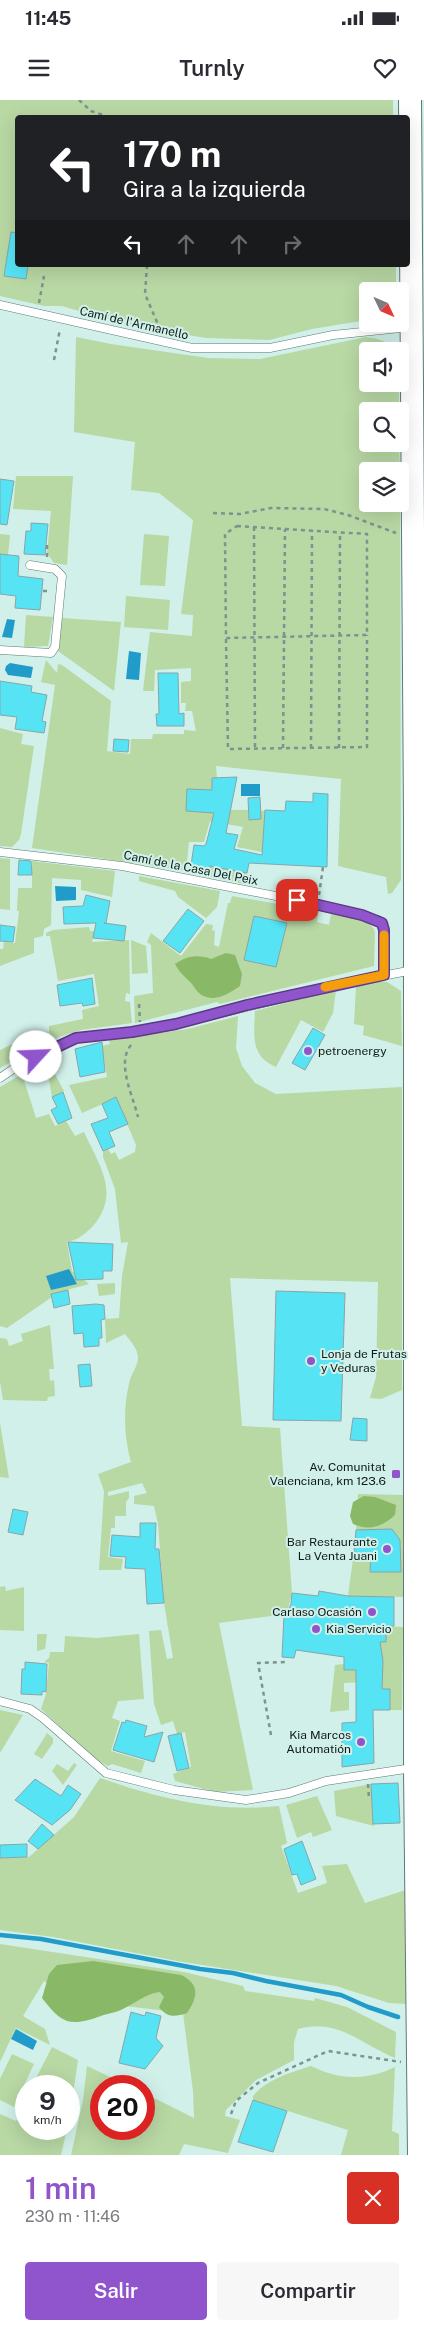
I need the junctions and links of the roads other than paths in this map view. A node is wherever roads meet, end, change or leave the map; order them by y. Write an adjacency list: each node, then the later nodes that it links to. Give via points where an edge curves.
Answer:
1 (410, 100): 3 (main road)
2 (0, 305): 3 (lane, Camí de l'Armanello, via 192,348 270,348 333,335)
3 (412, 327): 4 (main road)
4 (418, 457): 5 (main road)
5 (417, 536): 9 (main road)
6 (30, 565): 7 (lane, via 55,568 62,576 55,646 51,653)
7 (0, 650)
8 (0, 852): 10 (lane, Camí de la Casa Del Peix, via 100,862 370,917 382,923 384,930)
9 (414, 970): 10 (lane); 12 (main road)
10 (384, 975): 11 (lane, via 142,1031 76,1038)
11 (0, 1078)
12 (419, 1391): 14 (main road)
13 (0, 1701): 14 (lane, via 30,1709 106,1773 174,1790 246,1800 289,1793 326,1781)
14 (419, 1769): 15 (main road)
15 (418, 2155)

